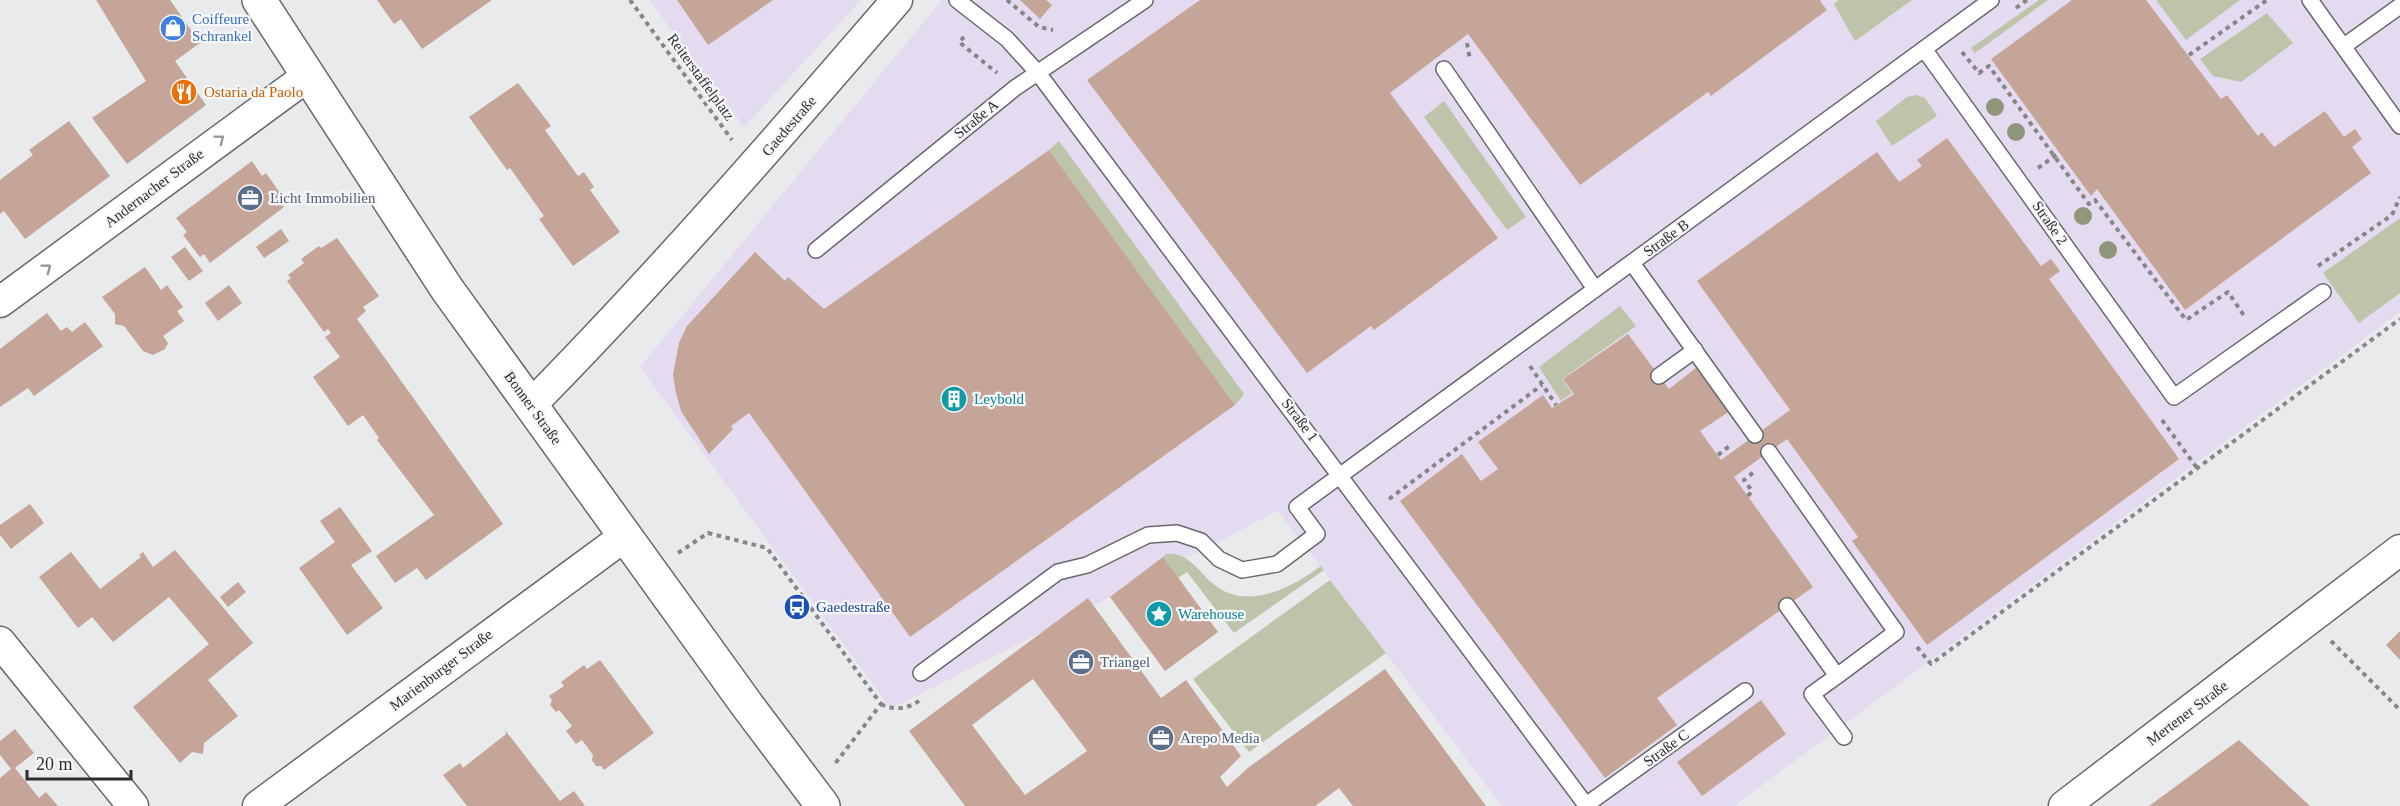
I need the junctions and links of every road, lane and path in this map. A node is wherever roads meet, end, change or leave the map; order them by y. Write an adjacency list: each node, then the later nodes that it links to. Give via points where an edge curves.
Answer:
1 (258, 0): 18 (main road, Bonner Straße)
2 (630, 0): 20 (path, Reiterstaffelplatz)
3 (897, 0): 20 (street, Gaedestraße)
4 (957, 0): 17 (lane, Straße 1, via 1006,39)
5 (1007, 0): 11 (path, via 1039,27)
6 (1146, 0): 17 (lane, Straße A)
7 (1991, 0): 13 (lane, Straße B)
8 (2267, 0): 15 (path)
9 (2310, 0): 12 (lane)
10 (2400, 6): 12 (lane)
11 (1056, 30)
12 (2344, 46): 19 (lane)
13 (1924, 49): 22 (lane, Straße B); 24 (lane, Straße 2, via 2174,397)
14 (1960, 49): 26 (path, via 1978,73 1989,66 2089,204 2095,200 2186,320 2228,292)
15 (2188, 55)
16 (1444, 69): 23 (lane)
17 (1038, 73): 21 (lane, Straße A); 37 (lane, Straße 1)
18 (309, 75): 25 (street, Andernacher Straße, one-way to 18); 32 (main road, Bonner Straße, via 447,289)
19 (2398, 117)
20 (753, 168): 32 (street, Gaedestraße)
21 (816, 250)
22 (1632, 263): 23 (lane, Straße B); 28 (lane)
23 (1595, 289): 37 (lane, Straße B)
24 (2323, 292)
25 (0, 302)
26 (2245, 317)
27 (2400, 319): 36 (path)
28 (1695, 350): 30 (lane); 34 (lane)
29 (1537, 358): 31 (path, via 1528,364)
30 (1659, 376)
31 (1557, 405)
32 (530, 406): 40 (main road, Bonner Straße)
33 (2166, 425): 36 (path)
34 (1755, 435)
35 (1769, 452): 48 (lane, via 1896,632)
36 (2197, 468): 46 (path, via 1931,664)
37 (1340, 474): 47 (lane, Straße B, via 1297,507 1317,534 1277,564 1242,570 1219,559 1201,541 1177,533 1148,535 1087,565 1058,572); 57 (lane, Straße 1)
38 (1744, 480): 39 (path, via 1752,491)
39 (1748, 496)
40 (625, 536): 42 (main road, Bonner Straße); 56 (street, Marienburger Straße)
41 (2400, 550): 44 (street, Mertener Straße)
42 (651, 571): 51 (path, via 708,533 767,549); 54 (main road, Bonner Straße)
43 (1787, 606): 48 (lane)
44 (2310, 619): 52 (path); 58 (street, Mertener Straße)
45 (0, 642): 55 (street)
46 (1922, 655)
47 (921, 673)
48 (1837, 676): 53 (lane, via 1812,694)
49 (1745, 691): 57 (lane, Straße C)
50 (930, 693): 51 (path, via 912,707 891,709)
51 (881, 704): 54 (path)
52 (2400, 710)
53 (1844, 737)
54 (818, 799)
55 (133, 806)
56 (258, 806)
57 (1586, 806)
58 (2064, 806)

